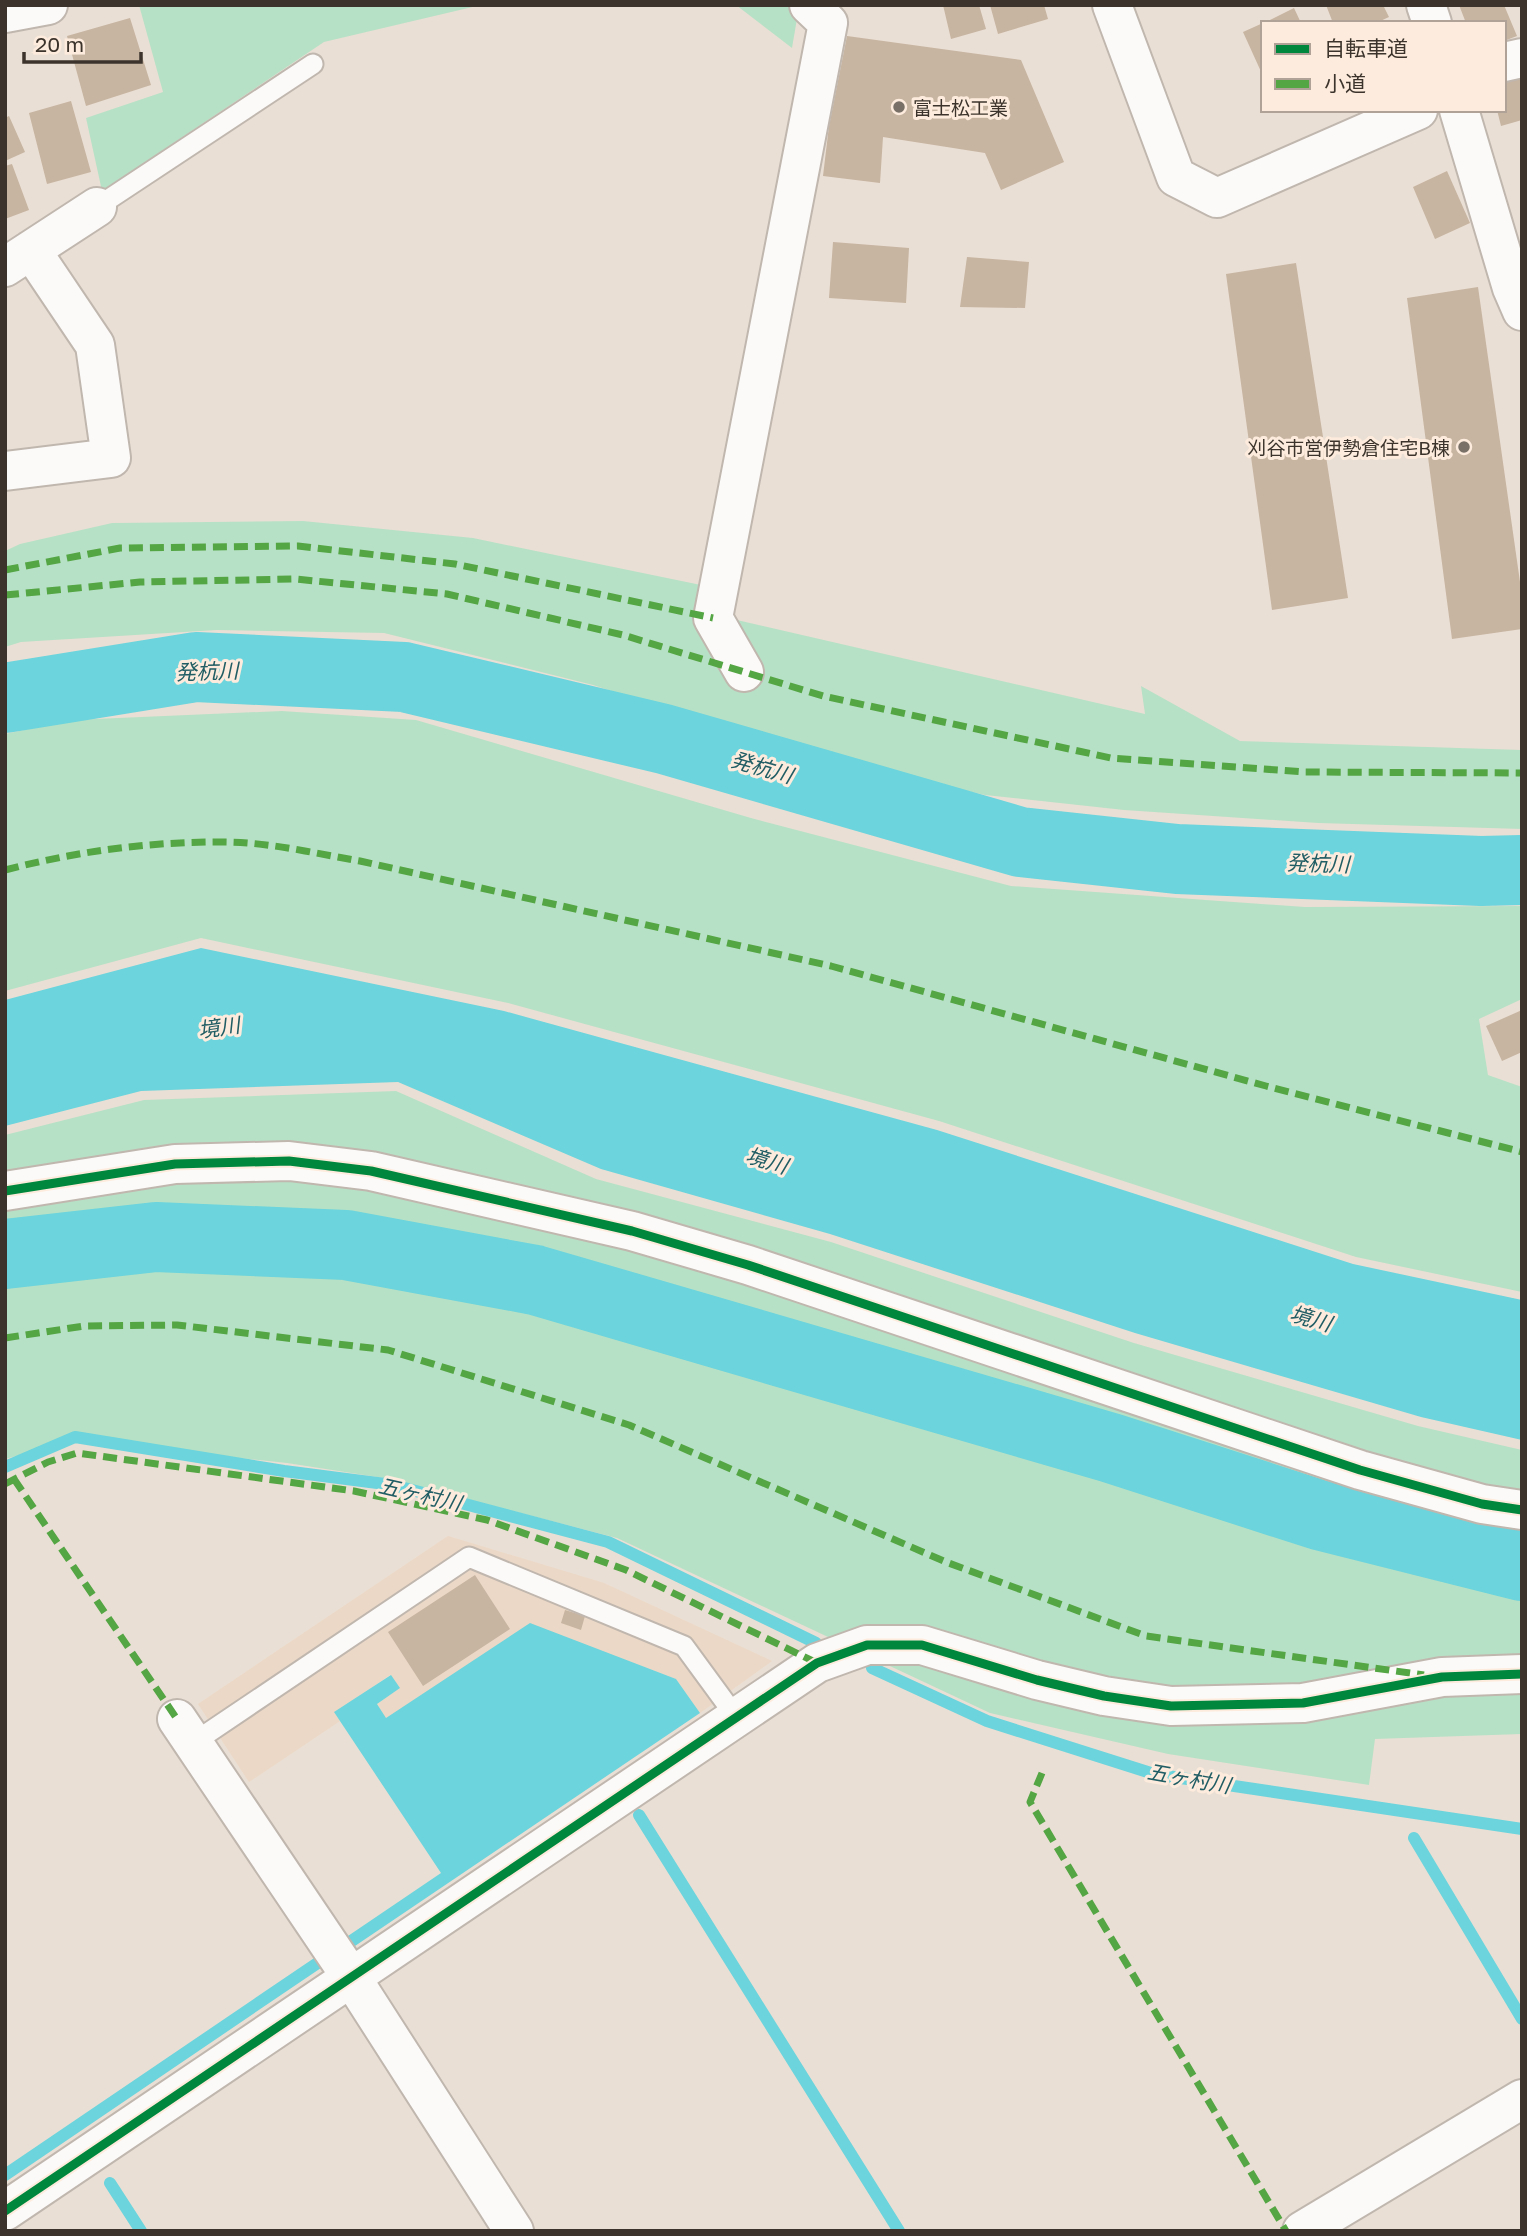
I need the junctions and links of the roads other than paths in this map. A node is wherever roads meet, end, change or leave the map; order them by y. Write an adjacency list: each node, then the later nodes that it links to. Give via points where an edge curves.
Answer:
1 (48, 5): 4 (street)
2 (809, 5): 12 (street, via 828,23 713,618)
3 (1112, 5): 6 (street, via 1175,177 1217,198)
4 (5, 13)
5 (313, 64): 8 (lane)
6 (1413, 112)
7 (1460, 112): 10 (street)
8 (97, 207): 9 (street)
9 (18, 259): 11 (street, via 95,345 111,458)
10 (1519, 295)
11 (5, 471)
12 (744, 672)
13 (5, 1191): 14 (street, via 175,1164 289,1161 371,1171 684,1246 1360,1470 1482,1504)
14 (1522, 1510)
15 (1522, 1674): 16 (street, via 1442,1677 1303,1703 1171,1706 1037,1680 922,1645 867,1645 817,1663)
16 (736, 1717): 17 (lane, via 684,1646 469,1557); 18 (street)
17 (185, 1731): 18 (street)
18 (351, 1978): 20 (street); 21 (street)
19 (1522, 2099): 22 (street)
20 (5, 2211)
21 (514, 2231)
22 (1302, 2231)

